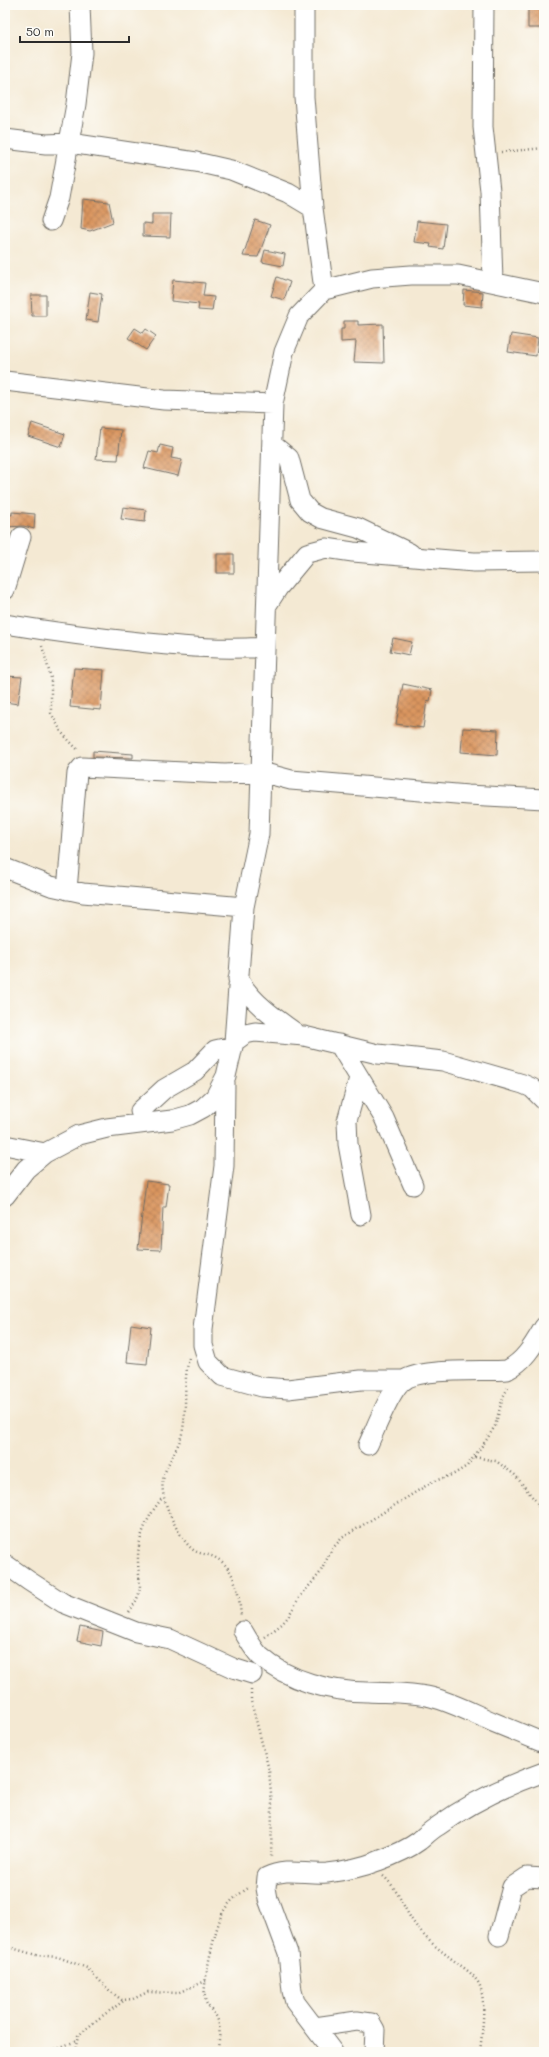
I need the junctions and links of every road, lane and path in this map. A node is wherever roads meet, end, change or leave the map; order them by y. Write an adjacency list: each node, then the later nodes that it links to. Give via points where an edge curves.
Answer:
1 (80, 5): 5 (street, via 82,53)
2 (304, 5): 8 (street, via 303,65)
3 (484, 5): 7 (street, via 483,127)
4 (5, 139): 5 (street, via 46,144)
5 (70, 143): 8 (street, via 232,170 288,193); 9 (street, via 56,210)
6 (544, 148): 7 (path, via 497,153)
7 (488, 166): 10 (street)
8 (313, 208): 11 (street)
9 (51, 221)
10 (493, 281): 11 (street, via 458,274 412,275 372,278); 12 (street)
11 (324, 290): 14 (street, via 299,316 284,352)
12 (544, 293)
13 (5, 381): 14 (street, via 164,400)
14 (273, 404): 15 (street)
15 (272, 444): 17 (street, via 289,458 300,500 310,512 321,518 358,528); 20 (street)
16 (21, 537): 19 (street)
17 (419, 557): 18 (street, via 474,562); 20 (street, via 326,548 315,550 307,553 299,562)
18 (544, 561)
19 (5, 590)
20 (267, 605): 23 (street)
21 (5, 624): 22 (street)
22 (38, 630): 23 (street, via 201,649); 24 (path, via 51,678 52,718 68,741)
23 (264, 647): 25 (street)
24 (95, 767): 25 (street, via 225,774); 28 (street, via 82,767 77,773)
25 (261, 772): 26 (street, via 299,780); 29 (street, via 259,834)
26 (544, 799)
27 (5, 868): 28 (street)
28 (67, 890): 29 (street, via 98,895)
29 (244, 907): 30 (street)
30 (238, 979): 31 (street, via 253,1001); 32 (street)
31 (301, 1036): 32 (street, via 255,1032 245,1034); 33 (street)
32 (233, 1044): 34 (street); 37 (street, via 215,1050 195,1071 164,1089 146,1104 140,1111)
33 (339, 1044): 35 (street); 36 (street, via 378,1054 443,1061 523,1084 532,1088)
34 (226, 1076): 37 (street, via 215,1097 203,1108 172,1120); 45 (street, via 224,1166 203,1329 203,1344 208,1362 222,1376 262,1387 288,1388 361,1380)
35 (359, 1078): 40 (street, via 384,1118); 42 (street, via 347,1121 348,1144)
36 (544, 1100)
37 (148, 1123): 39 (street, via 107,1128 79,1135)
38 (5, 1145): 39 (street)
39 (45, 1153): 41 (street, via 26,1169)
40 (413, 1184)
41 (5, 1196)
42 (361, 1215)
43 (544, 1327): 45 (street, via 518,1365 507,1370 428,1374 411,1376)
44 (190, 1354): 49 (path, via 185,1378 186,1410 183,1430 178,1449 163,1479)
45 (405, 1380): 47 (street, via 391,1397)
46 (513, 1381): 48 (path, via 503,1397 495,1426)
47 (368, 1445)
48 (475, 1457): 50 (path, via 496,1461 515,1475 538,1504); 53 (path, via 454,1474 432,1482 342,1538 282,1624)
49 (164, 1496): 52 (path, via 153,1509 142,1533 138,1561 140,1594); 53 (path, via 179,1532 190,1548 227,1565 239,1598)
50 (544, 1529)
51 (5, 1564): 52 (street, via 64,1603)
52 (122, 1626): 54 (street, via 136,1632 170,1639)
53 (247, 1638): 55 (street, via 259,1655 299,1679 345,1691 392,1692 430,1697 464,1707 491,1722)
54 (252, 1674): 58 (path, via 251,1701 269,1770 272,1805)
55 (544, 1743)
56 (544, 1772): 58 (street, via 464,1809 418,1842 376,1862 327,1873 298,1871)
57 (380, 1874): 71 (path, via 395,1889 408,1916 418,1929 477,1980 482,1992 483,2009)
58 (271, 1875): 62 (path, via 237,1894 222,1913 207,1968); 64 (street, via 266,1888 268,1899 288,1953 295,2002)
59 (544, 1878): 60 (street, via 527,1877 512,1886)
60 (499, 1936)
61 (5, 1946): 63 (path, via 36,1955 58,1957 87,1968 115,1996)
62 (206, 1981): 63 (path, via 182,1992 148,1992); 68 (path, via 205,2000 219,2027)
63 (125, 2000): 65 (path, via 89,2026)
64 (315, 2027): 69 (street); 70 (street, via 357,2021 372,2023 375,2030)
65 (76, 2041): 66 (path); 67 (path)
66 (48, 2052)
67 (75, 2052)
68 (217, 2052)
69 (333, 2052)
70 (374, 2052)
71 (480, 2052)

